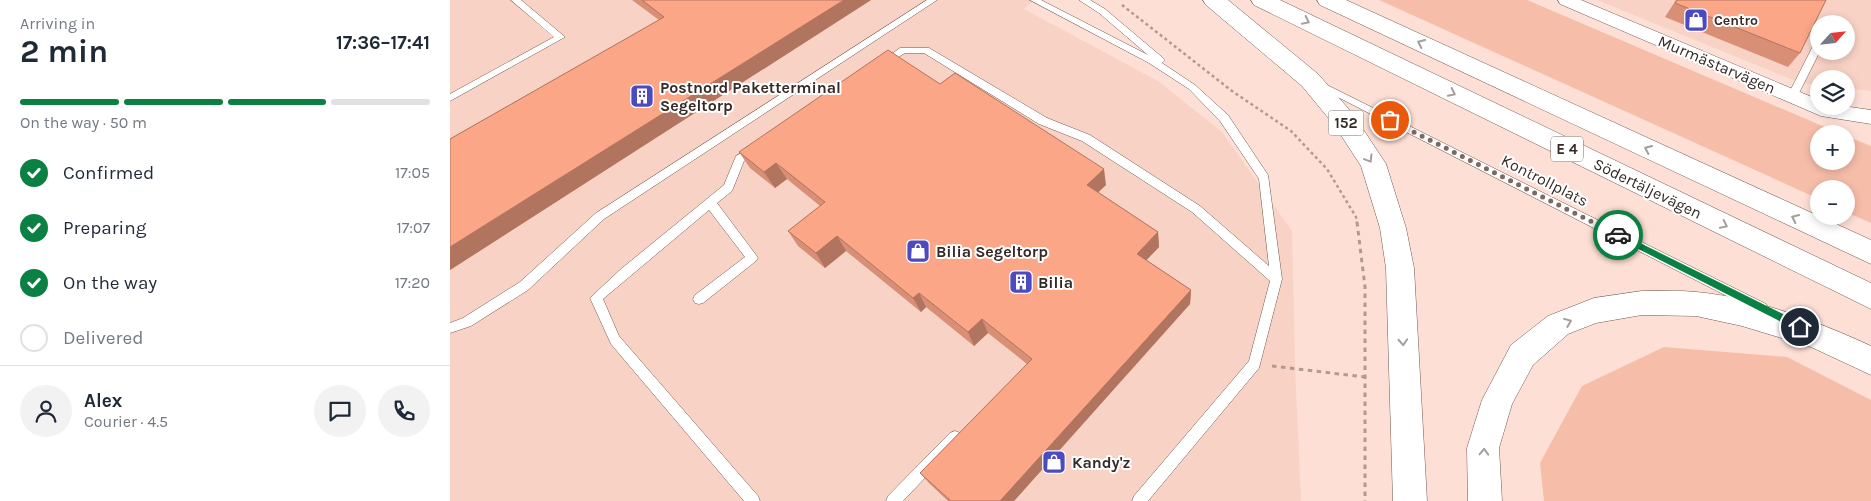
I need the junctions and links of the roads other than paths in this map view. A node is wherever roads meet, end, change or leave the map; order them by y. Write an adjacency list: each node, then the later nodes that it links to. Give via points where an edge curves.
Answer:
1 (516, 0): 14 (lane, via 560,37)
2 (933, 0): 22 (lane, via 600,216 524,286 467,322)
3 (1034, 0): 12 (lane, via 1152,60)
4 (1083, 0): 12 (lane, via 1102,11)
5 (1214, 0): 11 (highway, 152)
6 (1262, 0): 20 (highway, Södertäljevägen / E 4, one-way to 20)
7 (1328, 0): 18 (highway, E 4, one-way to 7)
8 (1566, 0): 13 (street, Murmästarvägen)
9 (1811, 60): 13 (lane)
10 (878, 67): 19 (lane, via 903,50 926,50 1043,121 1086,138 1196,209)
11 (1310, 80): 23 (lane, Kontrollplats); 29 (highway, 152, one-way to 29, via 1344,120 1372,164 1394,228 1400,268)
12 (1192, 87): 19 (lane, via 1224,118 1264,178)
13 (1792, 95): 15 (street, Murmästarvägen, via 1828,111)
14 (450, 98)
15 (1871, 117)
16 (764, 143): 17 (lane, via 740,159 728,188)
17 (710, 203): 21 (lane, via 752,258); 26 (lane, via 596,298 615,340)
18 (1871, 254)
19 (1276, 279): 28 (lane, via 1255,364)
20 (1871, 297)
21 (699, 300)
22 (450, 328)
23 (1818, 336): 24 (highway); 30 (highway, one-way to 23, via 1483,448 1498,400 1522,355 1558,325 1594,311 1642,302 1687,304 1742,313)
24 (1871, 361)
25 (955, 438): 27 (lane)
26 (753, 501)
27 (892, 501)
28 (1140, 501)
29 (1410, 501)
30 (1485, 501)

